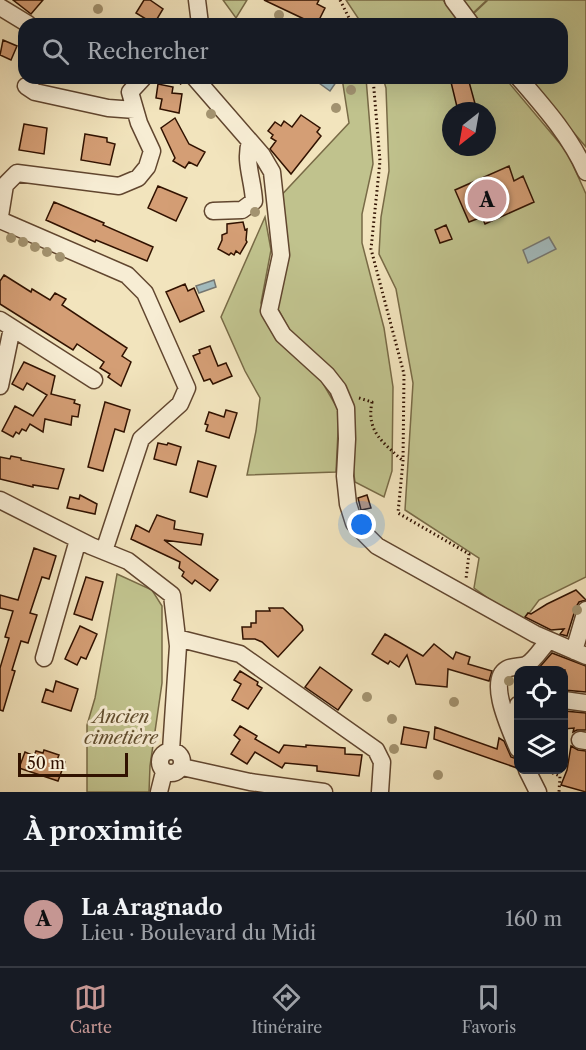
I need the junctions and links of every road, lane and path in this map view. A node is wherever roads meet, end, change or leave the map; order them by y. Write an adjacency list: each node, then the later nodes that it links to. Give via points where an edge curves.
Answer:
1 (197, 0): 6 (street)
2 (340, 0): 7 (path)
3 (453, 0): 8 (street)
4 (0, 7): 5 (street)
5 (18, 18)
6 (199, 18)
7 (349, 18)
8 (466, 18)
9 (137, 84): 14 (street, via 130,92)
10 (374, 84): 23 (path, via 380,161 371,249 404,374)
11 (524, 84): 16 (street, via 548,111)
12 (206, 85): 15 (street)
13 (26, 86): 14 (street, via 35,92 98,106)
14 (135, 110): 18 (street, via 152,151 138,178 119,186 17,173 5,185)
15 (250, 142): 17 (street, via 246,154 254,201 242,210); 22 (street, via 272,172 280,255 269,311 283,335 327,375)
16 (586, 172)
17 (213, 211)
18 (0, 218): 26 (street, via 127,275 145,293 187,388 180,404 141,439)
19 (6, 324): 20 (street); 21 (street)
20 (94, 380)
21 (0, 386)
22 (342, 398): 23 (path, via 372,402 369,416 378,438); 27 (street, via 347,439 345,476 354,522 377,546)
23 (403, 461): 27 (path, via 398,513 469,554)
24 (0, 500): 25 (street)
25 (78, 540): 26 (street); 32 (street)
26 (104, 551): 30 (street, via 128,561 172,595)
27 (464, 594): 29 (street)
28 (586, 610): 31 (street)
29 (542, 637): 31 (street); 35 (street, via 528,664 507,669 501,676 501,702)
30 (177, 638): 36 (street, via 171,750 161,757 162,768); 41 (street, via 240,654 376,750 382,762)
31 (580, 653)
32 (44, 658)
33 (568, 701): 34 (street)
34 (586, 703)
35 (514, 738)
36 (175, 770): 39 (street, via 163,776); 40 (street)
37 (529, 774): 42 (street)
38 (555, 774): 43 (path, via 560,776)
39 (159, 792)
40 (324, 792)
41 (380, 792)
42 (538, 792)
43 (559, 792)

